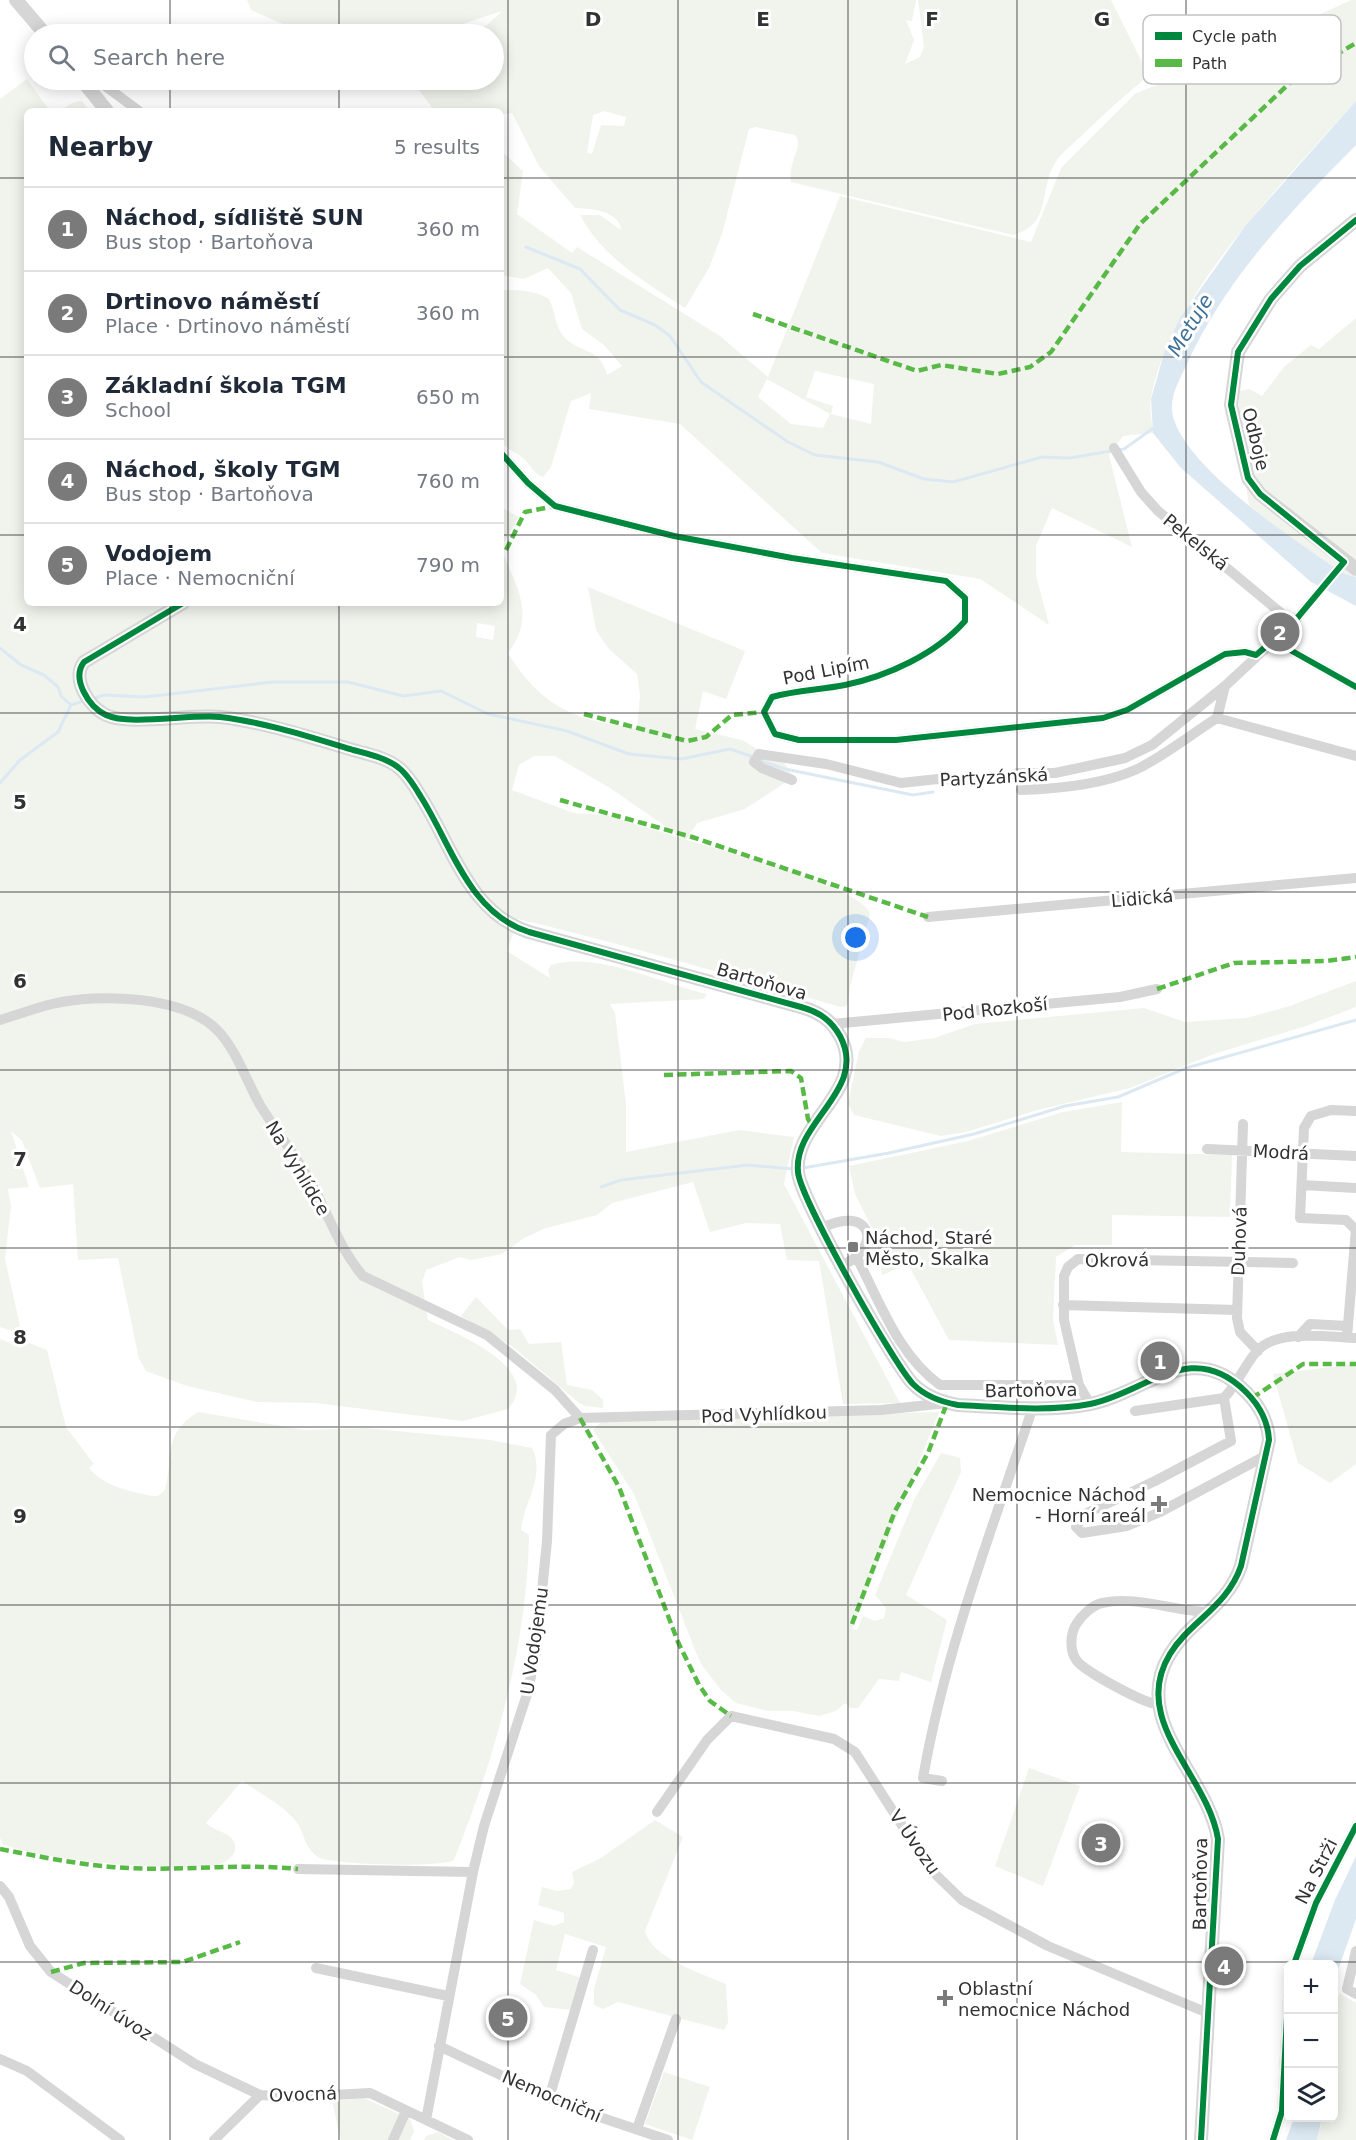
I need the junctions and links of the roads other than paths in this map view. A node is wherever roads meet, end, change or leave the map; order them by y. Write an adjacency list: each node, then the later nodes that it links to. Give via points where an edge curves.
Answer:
1 (16, 0): 2 (street)
2 (36, 24)
3 (90, 90): 5 (street)
4 (111, 90): 6 (street)
5 (105, 108)
6 (136, 108)
7 (1356, 220): 10 (street, Odboje, via 1300,266 1271,299 1238,352 1231,405 1248,478 1260,494)
8 (1114, 448): 12 (street, Pekelská, via 1158,512)
9 (504, 456): 14 (street, Pod Lipím, via 555,506 686,538 946,581 965,598 965,621 953,634 895,668 845,685 772,697 764,712 776,734 799,740 896,740 1103,718 1127,710 1225,654 1236,651)
10 (1346, 566): 12 (street)
11 (178, 606): 25 (street, Bartoňova, via 84,662 81,684 98,709 117,718 229,718 393,764 403,770 431,812 481,902 504,922 801,1007)
12 (1293, 623): 13 (street)
13 (1277, 638): 14 (street); 16 (street, via 1292,651)
14 (1257, 655): 15 (street)
15 (1225, 686): 17 (street); 19 (street, Partyzánská, via 1152,745 1125,758 1055,773 901,783 826,764 759,754 754,762)
16 (1356, 687)
17 (1217, 718): 18 (street); 20 (street, Partyzánská, via 1138,769 1041,790)
18 (1356, 756)
19 (792, 780)
20 (1021, 790)
21 (1356, 878): 22 (street, Lidická)
22 (928, 917)
23 (1157, 988): 25 (street, Pod Rozkoší, via 1120,997)
24 (0, 1020): 54 (street, Na Vyhlídce, via 53,1004 140,999 187,1009 205,1020 220,1033 235,1056 259,1103 310,1181 349,1260 363,1276 487,1335 548,1383)
25 (832, 1024): 34 (street, Bartoňova, via 844,1044 846,1072 801,1146 798,1162 802,1189)
26 (1356, 1111): 30 (street, via 1332,1110 1311,1116 1304,1128)
27 (1243, 1124): 29 (street, Duhová)
28 (1207, 1149): 29 (street, Modrá)
29 (1242, 1150): 30 (street, Modrá); 37 (street, Duhová)
30 (1304, 1153): 31 (street, Modrá); 32 (street)
31 (1356, 1156)
32 (1302, 1185): 33 (street); 35 (street, via 1300,1218 1346,1220)
33 (1356, 1188)
34 (822, 1228): 38 (street, via 848,1218 860,1222 868,1240); 40 (street, Bartoňova)
35 (1355, 1229): 36 (street)
36 (1354, 1257): 43 (street)
37 (1239, 1261): 39 (street); 41 (street, Okrová, via 1078,1259 1064,1276); 42 (street, Duhová)
38 (859, 1263): 40 (street); 48 (street, via 909,1357 940,1384)
39 (1293, 1263)
40 (843, 1265): 49 (street, Bartoňova, via 900,1368 921,1390)
41 (1063, 1305): 42 (street); 48 (street, Okrová)
42 (1237, 1310): 46 (street, Duhová, via 1240,1332)
43 (1348, 1326): 44 (street, via 1310,1324); 45 (street)
44 (1298, 1337): 45 (street); 46 (street, via 1276,1340)
45 (1352, 1337)
46 (1258, 1351): 47 (street)
47 (1237, 1383): 50 (street, Bartoňova, via 1208,1369 1183,1369); 51 (street); 55 (street, Bartoňova, via 1266,1421)
48 (1079, 1385): 50 (street, Okrová)
49 (947, 1403): 52 (street, Bartoňova); 54 (street, Pod Vyhlídkou, via 881,1410)
50 (1090, 1404): 52 (street, Bartoňova)
51 (1225, 1404): 53 (street); 55 (street, via 1231,1441 1085,1514 1076,1527 1082,1533 1133,1524)
52 (1033, 1407): 58 (street, via 971,1589 933,1721 923,1778)
53 (1135, 1411)
54 (580, 1418): 62 (street, U Vodojemu, via 564,1424 551,1436 547,1541 536,1651 523,1709)
55 (1267, 1455): 56 (street, Bartoňova, via 1238,1574)
56 (1211, 1612): 57 (street, Bartoňova, via 1170,1654 1159,1679); 57 (street, via 1188,1612 1139,1602 1100,1603 1075,1626 1070,1641 1077,1661 1144,1702)
57 (1157, 1704): 70 (street, Bartoňova, via 1218,1833)
58 (942, 1781)
59 (657, 1812): 70 (street, V Úvozu, via 706,1740 730,1716 834,1739 855,1752 930,1869 962,1900 1048,1946)
60 (1356, 1826): 66 (street, Na Strži, via 1316,1903)
61 (298, 1869): 62 (street)
62 (472, 1872): 69 (street, U Vodojemu)
63 (0, 1886): 75 (street, Dolní úvoz, via 9,1897 30,1946 51,1972 195,2064)
64 (593, 1950): 76 (street)
65 (1356, 1951): 68 (street, via 1347,1989)
66 (1296, 1960)
67 (316, 1968): 69 (street)
68 (1356, 1994)
69 (448, 1996): 73 (street, U Vodojemu)
70 (1210, 2014): 85 (street, Bartoňova)
71 (1287, 2014): 86 (street, via 1282,2111)
72 (676, 2019): 79 (street)
73 (439, 2046): 76 (street, Nemocniční); 78 (street, U Vodojemu)
74 (0, 2059): 80 (street, via 27,2072)
75 (260, 2095): 77 (street, Ovocná, via 370,2093); 81 (street, Ovocná)
76 (549, 2098): 79 (street, Nemocniční)
77 (406, 2111): 78 (street, Ovocná); 82 (street)
78 (426, 2120): 83 (street, Ovocná)
79 (637, 2130): 84 (street, Nemocniční)
80 (120, 2140)
81 (214, 2140)
82 (393, 2140)
83 (468, 2140)
84 (668, 2140)
85 (1201, 2140)
86 (1273, 2140)

